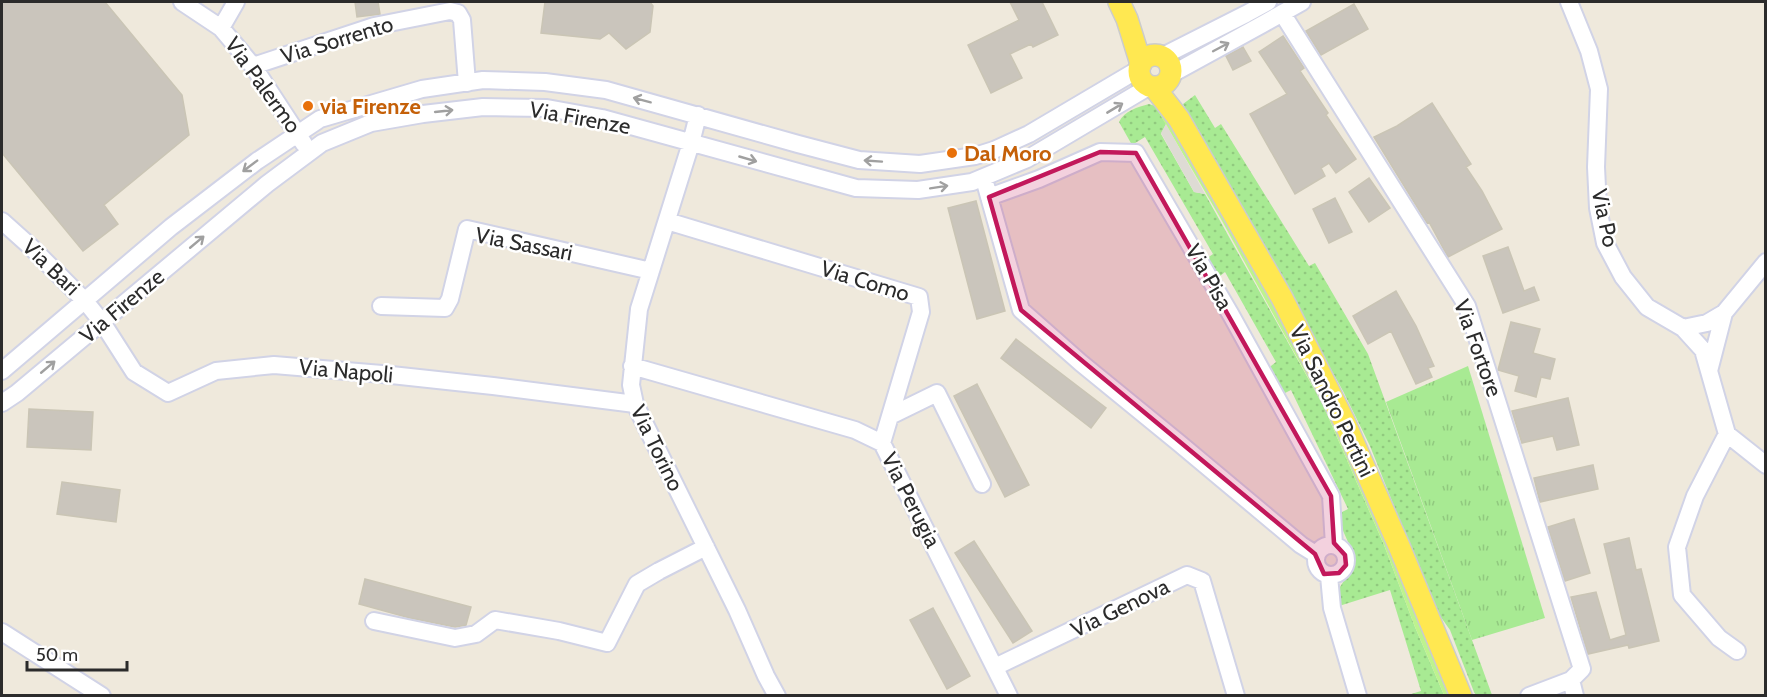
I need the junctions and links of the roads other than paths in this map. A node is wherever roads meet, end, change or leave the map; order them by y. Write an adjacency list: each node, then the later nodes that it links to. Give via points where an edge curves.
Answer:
1 (182, 2): 8 (street, Via Palermo)
2 (236, 2): 8 (street)
3 (1268, 2): 10 (street)
4 (1302, 2): 7 (street)
5 (1569, 2): 26 (street, Via Po, via 1599,89 1596,167 1605,243 1623,277 1647,307)
6 (1123, 10): 10 (main road, Via Sandro Pertini)
7 (1282, 14): 10 (street, one-way to 7); 45 (street, Via Fortore, via 1467,306 1582,669)
8 (221, 28): 9 (street, Via Palermo)
9 (253, 66): 11 (street, Via Sorrento, via 374,26 450,11 458,13 462,20); 13 (street, Via Palermo)
10 (1155, 71): 12 (street, Via Firenze, one-way to 12, via 994,150 920,164 859,160); 16 (street, Via Firenze, one-way to 10, via 1027,159); 51 (main road, Via Sandro Pertini, via 1282,298 1344,421)
11 (466, 82): 12 (street, Via Firenze, one-way to 11, via 606,90 545,82); 13 (street, Via Firenze, via 422,89 330,116)
12 (698, 115): 14 (street, Via Torino)
13 (299, 134): 15 (street, Via Palermo); 22 (street, Via Firenze, one-way to 22, via 171,227)
14 (691, 143): 15 (street, Via Firenze, one-way to 14, via 322,143 370,123 483,107 547,108 602,118); 16 (street, Via Firenze, one-way to 16, via 856,188 918,190); 19 (street, Via Torino)
15 (309, 153): 25 (street, Via Firenze, one-way to 15)
16 (984, 177): 17 (street)
17 (989, 197): 37 (street, Via Pisa, via 1100,152 1136,153 1331,496); 39 (street, via 1021,310)
18 (2, 221): 22 (street, Via Bari)
19 (667, 221): 21 (street, Via Torino); 32 (street, Via Como, via 919,297 921,312)
20 (1766, 262): 24 (street)
21 (651, 271): 23 (street, Via Sassari, via 466,229 445,309); 27 (street, Via Torino, via 639,309)
22 (85, 301): 25 (street, Via Bari); 28 (street, Via Firenze)
23 (381, 306)
24 (1724, 314): 26 (street, via 1707,323); 29 (street)
25 (100, 319): 30 (street, Via Firenze, one-way to 25); 31 (street, Via Napoli, via 134,372 168,393 216,371 274,365 482,384)
26 (1683, 328): 29 (street, Via Po, via 1703,350)
27 (632, 366): 31 (street, Via Torino); 34 (street, Via Perugia, via 855,430)
28 (2, 371)
29 (1709, 371): 33 (street, Via Po)
30 (2, 403)
31 (634, 404): 38 (street, Via Torino)
32 (890, 416): 34 (street, Via Como); 36 (street, via 937,393)
33 (1726, 434): 35 (street); 43 (street, via 1695,496 1677,547 1682,595 1719,638)
34 (882, 442): 44 (street, Via Perugia)
35 (1766, 465)
36 (982, 484)
37 (1334, 545): 39 (street, via 1323,547); 40 (street, via 1343,550 1346,560 1343,570)
38 (706, 546): 41 (street, via 637,584 607,643 495,620 476,634 455,638); 47 (street, Via Torino)
39 (1317, 555): 40 (street, via 1317,566)
40 (1329, 576): 50 (street, via 1332,608)
41 (374, 621)
42 (2, 632): 46 (street)
43 (1737, 651)
44 (995, 668): 48 (street, Via Perugia); 49 (street, Via Genova, via 1187,575 1202,581)
45 (1573, 688): 52 (street, Via Fortore)
46 (102, 696)
47 (777, 696)
48 (1009, 696)
49 (1236, 696)
50 (1358, 696)
51 (1461, 696)
52 (1529, 696)

